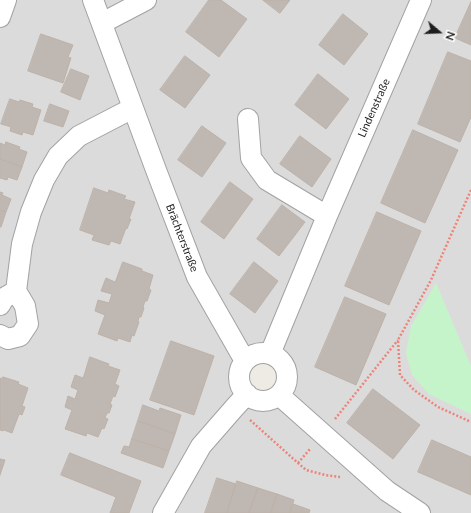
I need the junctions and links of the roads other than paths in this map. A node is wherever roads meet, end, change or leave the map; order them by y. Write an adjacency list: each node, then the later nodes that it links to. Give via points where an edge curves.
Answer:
1 (6, 0): 5 (street)
2 (93, 0): 6 (street, Brächterstraße)
3 (146, 0): 6 (street)
4 (421, 0): 9 (street, Lindenstraße)
5 (0, 17)
6 (102, 23): 7 (street, Brächterstraße)
7 (133, 108): 10 (street, via 78,136 58,156 44,180 31,212 22,244); 14 (street, Brächterstraße, via 197,277)
8 (248, 119): 9 (street, via 251,158 267,180)
9 (327, 216): 13 (street, Lindenstraße)
10 (16, 291): 11 (street, via 4,298); 12 (street, via 25,306 28,324 20,336 8,340)
11 (0, 305)
12 (0, 335)
13 (270, 354): 14 (street, via 256,354); 15 (street, via 286,368 286,383)
14 (245, 361): 16 (street, via 240,374 243,389)
15 (279, 395): 16 (street, via 266,400); 18 (street, via 387,491)
16 (241, 400): 17 (street, via 201,446)
17 (163, 513)
18 (420, 513)

